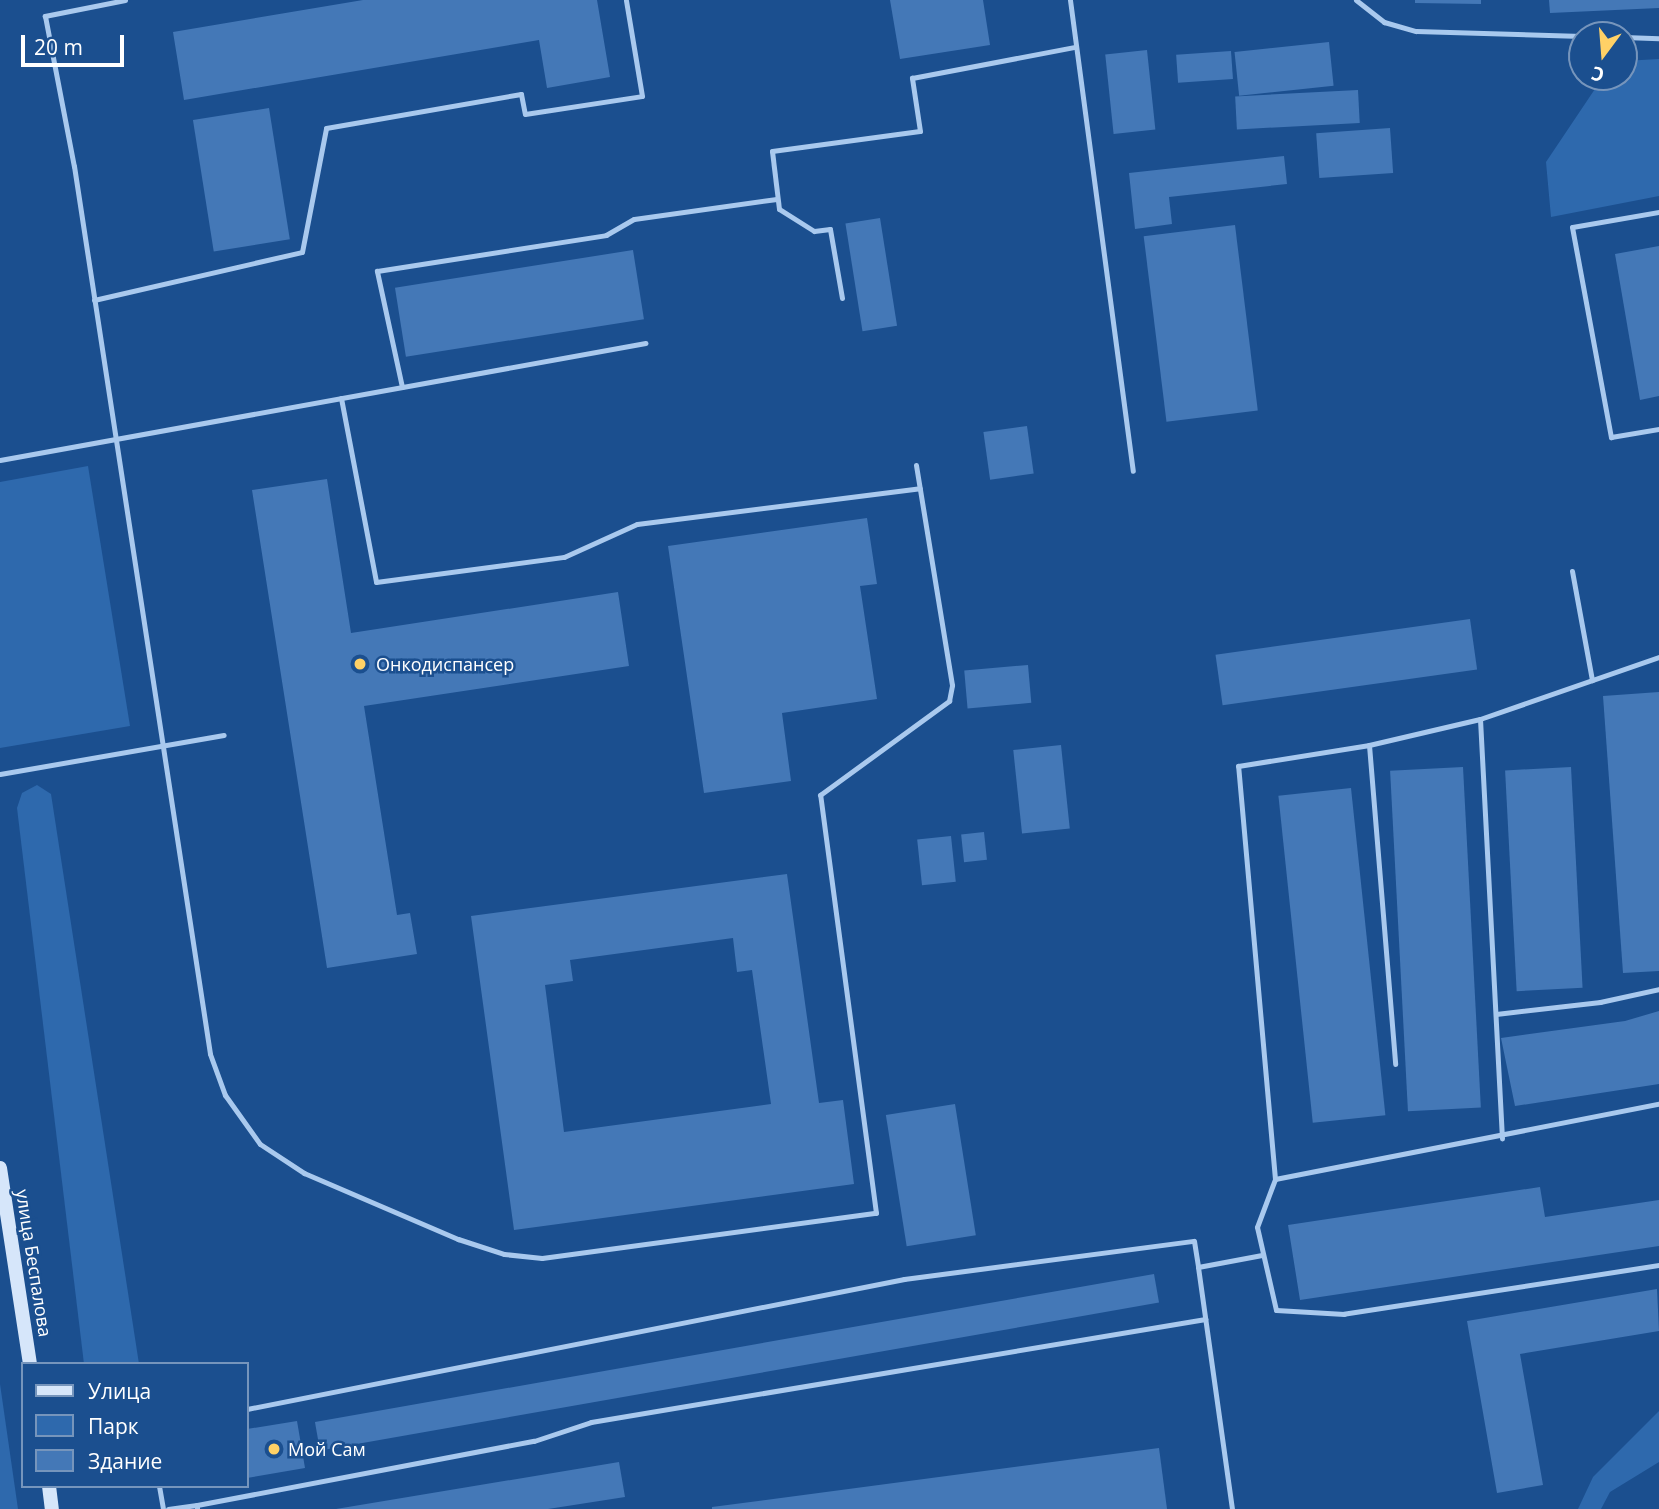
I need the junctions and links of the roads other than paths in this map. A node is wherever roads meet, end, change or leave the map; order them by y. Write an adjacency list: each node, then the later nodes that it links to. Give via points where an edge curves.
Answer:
1 (125, 0): 12 (lane, via 46,16)
2 (626, 0): 12 (lane, via 642,96 525,114 521,94 326,128 302,252)
3 (1070, 0): 8 (lane)
4 (1356, 0): 5 (lane, via 1384,22 1416,31)
5 (1568, 36)
6 (1638, 37): 7 (lane)
7 (1659, 38)
8 (1075, 47): 9 (lane, via 912,78 920,131 772,151); 20 (lane)
9 (777, 199): 11 (lane, via 779,209 814,231 830,229); 14 (lane, via 634,219 606,235 377,271)
10 (1659, 212): 16 (lane, via 1572,227 1611,437)
11 (842, 298)
12 (94, 300): 17 (lane)
13 (645, 343): 14 (lane)
14 (402, 387): 15 (lane)
15 (341, 398): 17 (lane); 21 (lane, via 376,582 564,557 637,524)
16 (1659, 429)
17 (116, 439): 18 (lane); 27 (lane)
18 (0, 460)
19 (916, 465): 21 (lane)
20 (1133, 471)
21 (920, 488): 27 (lane, via 952,685 949,701 820,795 876,1213 542,1258 504,1254 458,1239 304,1173 260,1144 225,1095 210,1054)
22 (1572, 571): 24 (lane)
23 (1659, 657): 24 (lane)
24 (1592, 680): 25 (lane)
25 (1480, 719): 28 (lane); 31 (lane)
26 (224, 735): 27 (lane)
27 (163, 745): 29 (lane)
28 (1369, 745): 32 (lane); 36 (lane, via 1238,766)
29 (0, 774)
30 (1659, 989): 31 (lane, via 1600,1002)
31 (1496, 1014): 34 (lane)
32 (1395, 1065)
33 (1659, 1104): 34 (lane)
34 (1502, 1138): 36 (lane)
35 (0, 1168): 41 (main road, улица Беспалова)
36 (1275, 1179): 37 (lane, via 1257,1227)
37 (1262, 1255): 38 (lane, via 1276,1310 1344,1314); 39 (lane)
38 (1659, 1265)
39 (1198, 1267): 40 (lane); 42 (lane, via 1194,1241 904,1279)
40 (1205, 1319): 45 (lane, via 592,1422 534,1441); 48 (lane)
41 (30, 1362)
42 (248, 1409)
43 (49, 1488): 46 (main road)
44 (160, 1488): 47 (lane)
45 (197, 1507): 47 (lane)
46 (52, 1509)
47 (165, 1509)
48 (1232, 1509)

